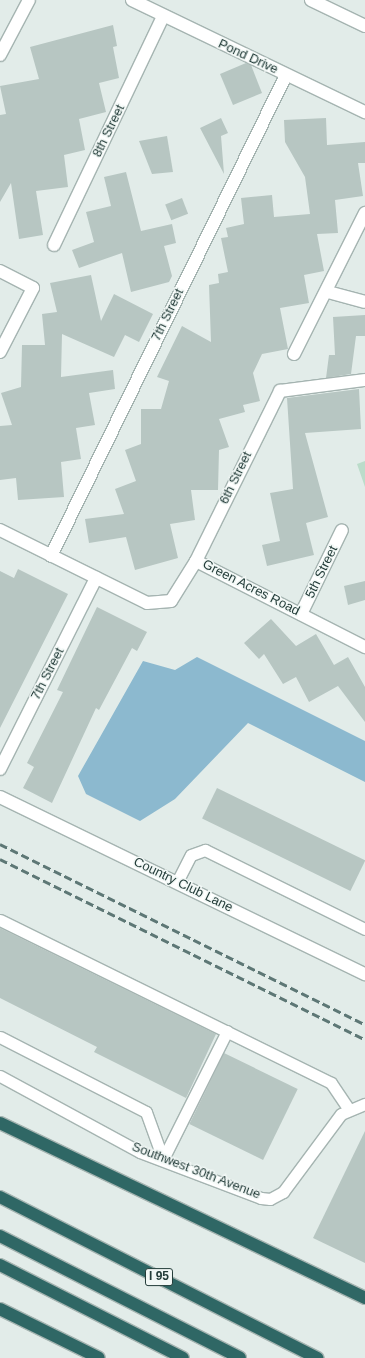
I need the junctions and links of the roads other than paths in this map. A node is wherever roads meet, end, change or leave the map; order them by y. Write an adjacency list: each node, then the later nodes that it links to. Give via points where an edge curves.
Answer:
1 (29, 0): 6 (street)
2 (132, 0): 4 (street, Pond Drive)
3 (311, 0): 5 (street)
4 (163, 16): 7 (street, Pond Drive); 10 (street, 8th Street)
5 (365, 26)
6 (0, 55)
7 (286, 75): 8 (street, Pond Drive); 19 (street, 7th Street)
8 (365, 112)
9 (365, 213): 12 (street)
10 (54, 245)
11 (0, 271): 14 (street, via 33,288)
12 (328, 292): 13 (street); 15 (street)
13 (365, 302)
14 (0, 352)
15 (294, 354)
16 (365, 380): 20 (street, 6th Street, via 286,388 275,396)
17 (0, 530): 19 (street, Green Acres Road)
18 (342, 530): 22 (street, 5th Street)
19 (51, 556): 21 (street, Green Acres Road)
20 (196, 561): 21 (street, Green Acres Road, via 171,601 147,603); 22 (street, Green Acres Road)
21 (96, 578): 24 (street, 7th Street)
22 (301, 614): 23 (street, Green Acres Road)
23 (365, 647)
24 (0, 769)
25 (0, 797): 26 (street, Country Club Lane)
26 (177, 882): 28 (lane, via 191,855 205,850); 29 (street, Country Club Lane)
27 (0, 920): 30 (lane)
28 (365, 929)
29 (365, 974)
30 (227, 1031): 34 (lane, via 331,1083); 36 (lane)
31 (0, 1037): 36 (lane, via 146,1112)
32 (0, 1076): 36 (lane, Southwest 30th Avenue, via 140,1152)
33 (365, 1104): 34 (lane)
34 (348, 1108): 36 (lane, Southwest 30th Avenue, via 283,1192 270,1199 253,1196)
35 (0, 1123): 40 (highway)
36 (163, 1159)
37 (0, 1197): 45 (highway, I 95)
38 (0, 1236): 44 (highway)
39 (0, 1265): 43 (highway)
40 (365, 1298)
41 (0, 1309): 42 (highway)
42 (100, 1358)
43 (184, 1358)
44 (240, 1358)
45 (318, 1358)

